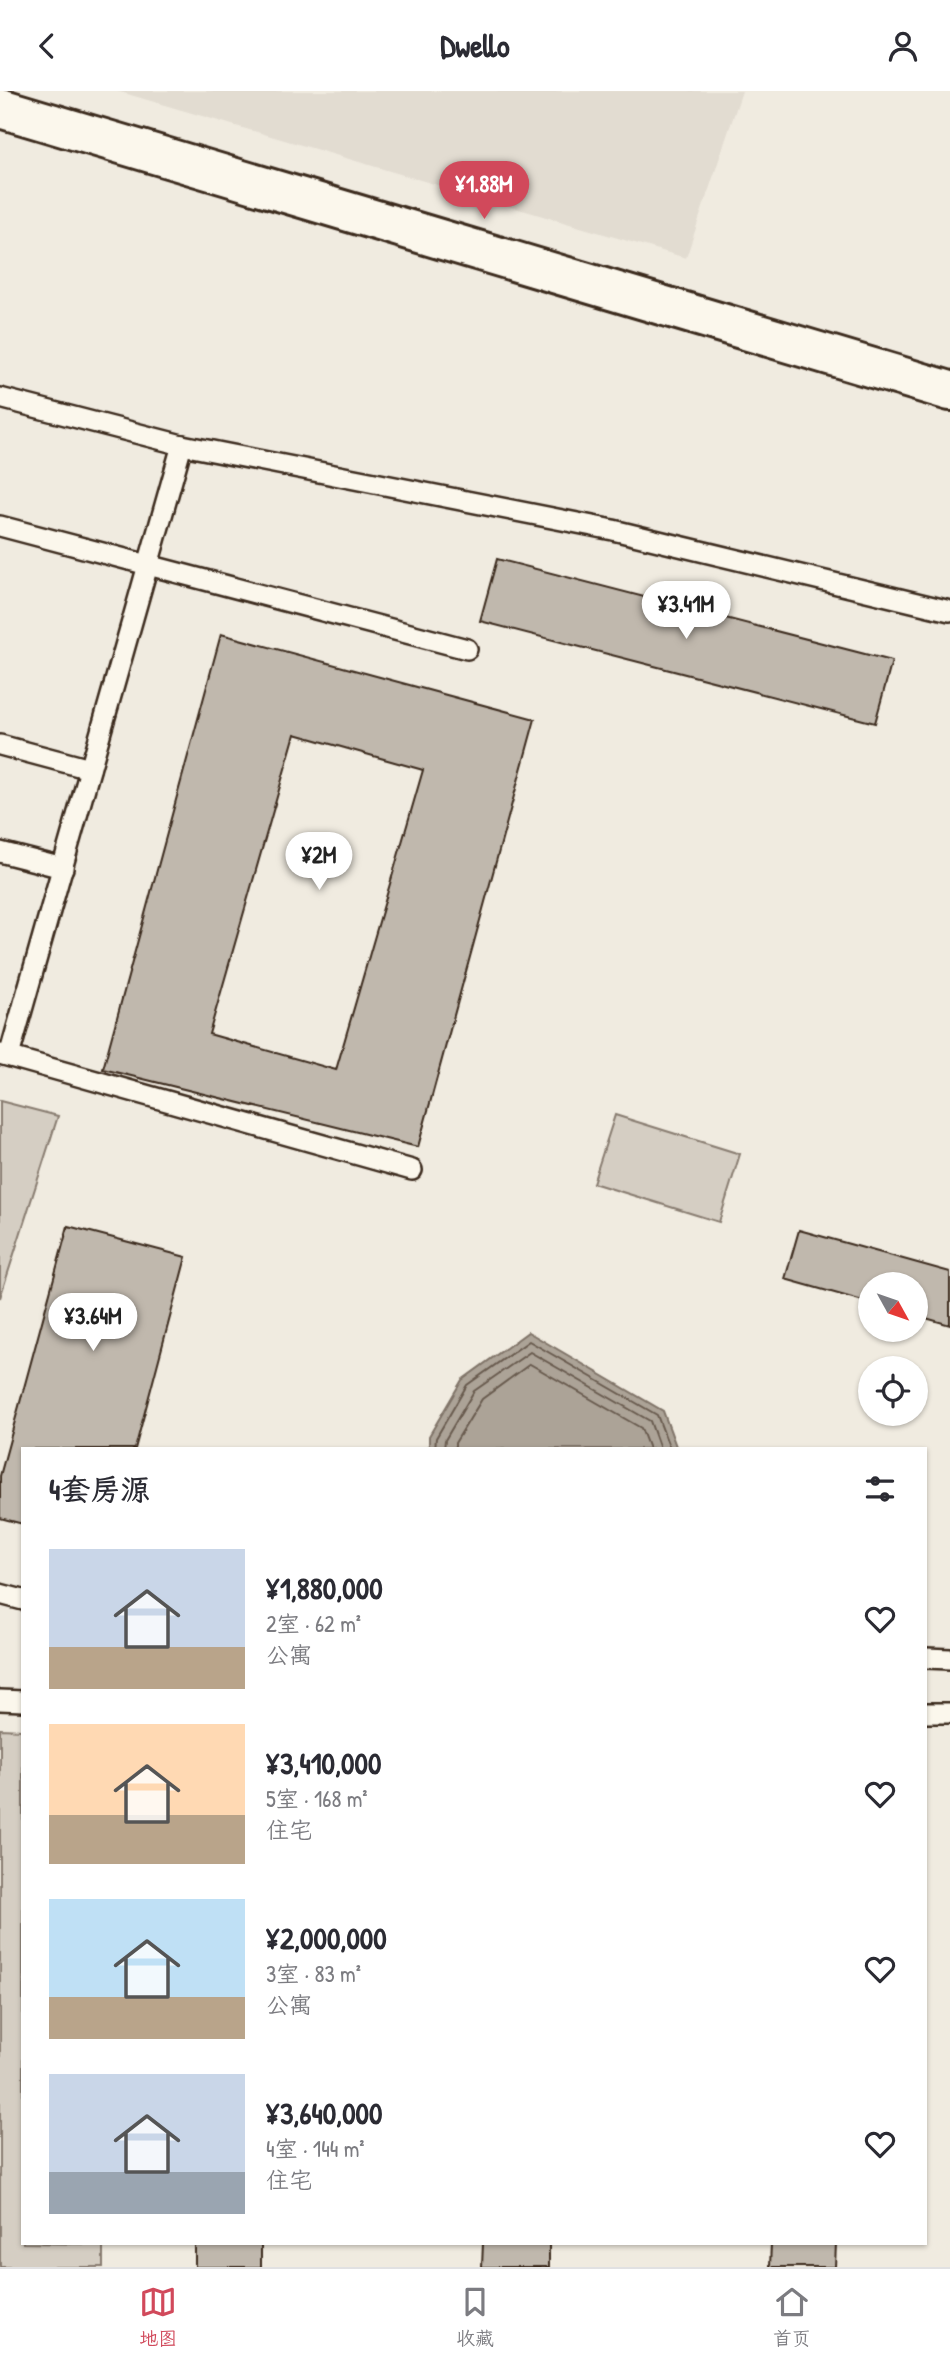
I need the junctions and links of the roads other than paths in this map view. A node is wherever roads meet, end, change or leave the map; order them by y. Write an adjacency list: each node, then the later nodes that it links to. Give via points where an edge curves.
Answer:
1 (0, 108): 2 (street)
2 (950, 391)
3 (0, 398): 4 (lane)
4 (182, 445): 6 (lane); 7 (lane, via 613,530)
5 (0, 526): 6 (lane)
6 (148, 564): 8 (lane); 10 (lane)
7 (950, 611)
8 (467, 649)
9 (0, 745): 10 (lane)
10 (90, 769): 12 (lane)
11 (0, 852): 12 (lane)
12 (63, 868): 13 (lane)
13 (5, 1055): 14 (lane)
14 (412, 1170)
15 (0, 1594): 16 (lane)
16 (21, 1600)
17 (927, 1658): 18 (lane)
18 (950, 1658)
19 (0, 1700): 20 (lane)
20 (21, 1701)
21 (927, 1713): 22 (lane)
22 (950, 1713)

